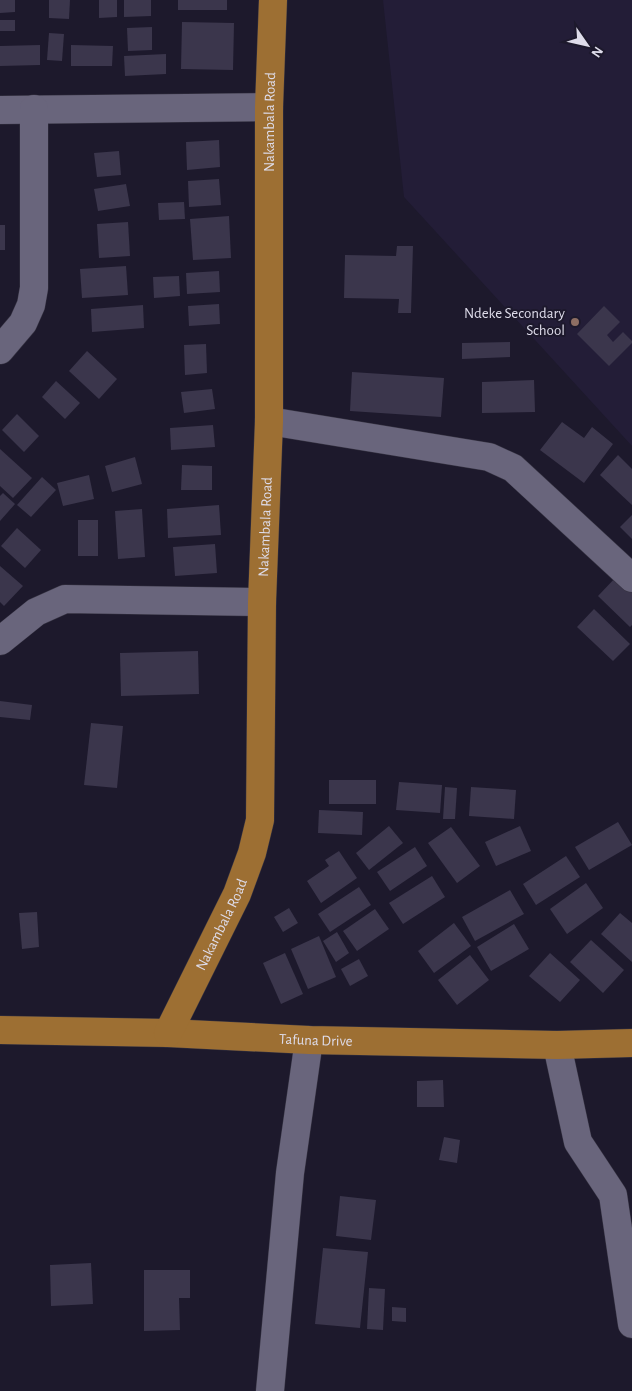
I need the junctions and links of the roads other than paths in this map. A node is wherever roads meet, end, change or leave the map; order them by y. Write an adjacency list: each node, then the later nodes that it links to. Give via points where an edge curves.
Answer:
1 (273, 0): 2 (main road, Nakambala Road)
2 (269, 107): 4 (street); 6 (main road, Nakambala Road)
3 (0, 110): 4 (street)
4 (34, 110): 5 (street, via 32,305 23,323)
5 (0, 350)
6 (269, 420): 7 (street, via 489,457 512,468); 8 (main road, Nakambala Road)
7 (632, 578)
8 (262, 602): 9 (street, via 65,599 36,612); 11 (main road, Nakambala Road, via 260,820 237,894)
9 (0, 641)
10 (0, 1030): 11 (main road, Tafuna Drive)
11 (168, 1033): 12 (main road, Tafuna Drive)
12 (309, 1040): 14 (main road, Tafuna Drive); 16 (street, via 290,1173)
13 (632, 1043): 14 (main road, Tafuna Drive)
14 (557, 1045): 15 (street, via 578,1142 613,1194)
15 (632, 1324)
16 (270, 1391)

